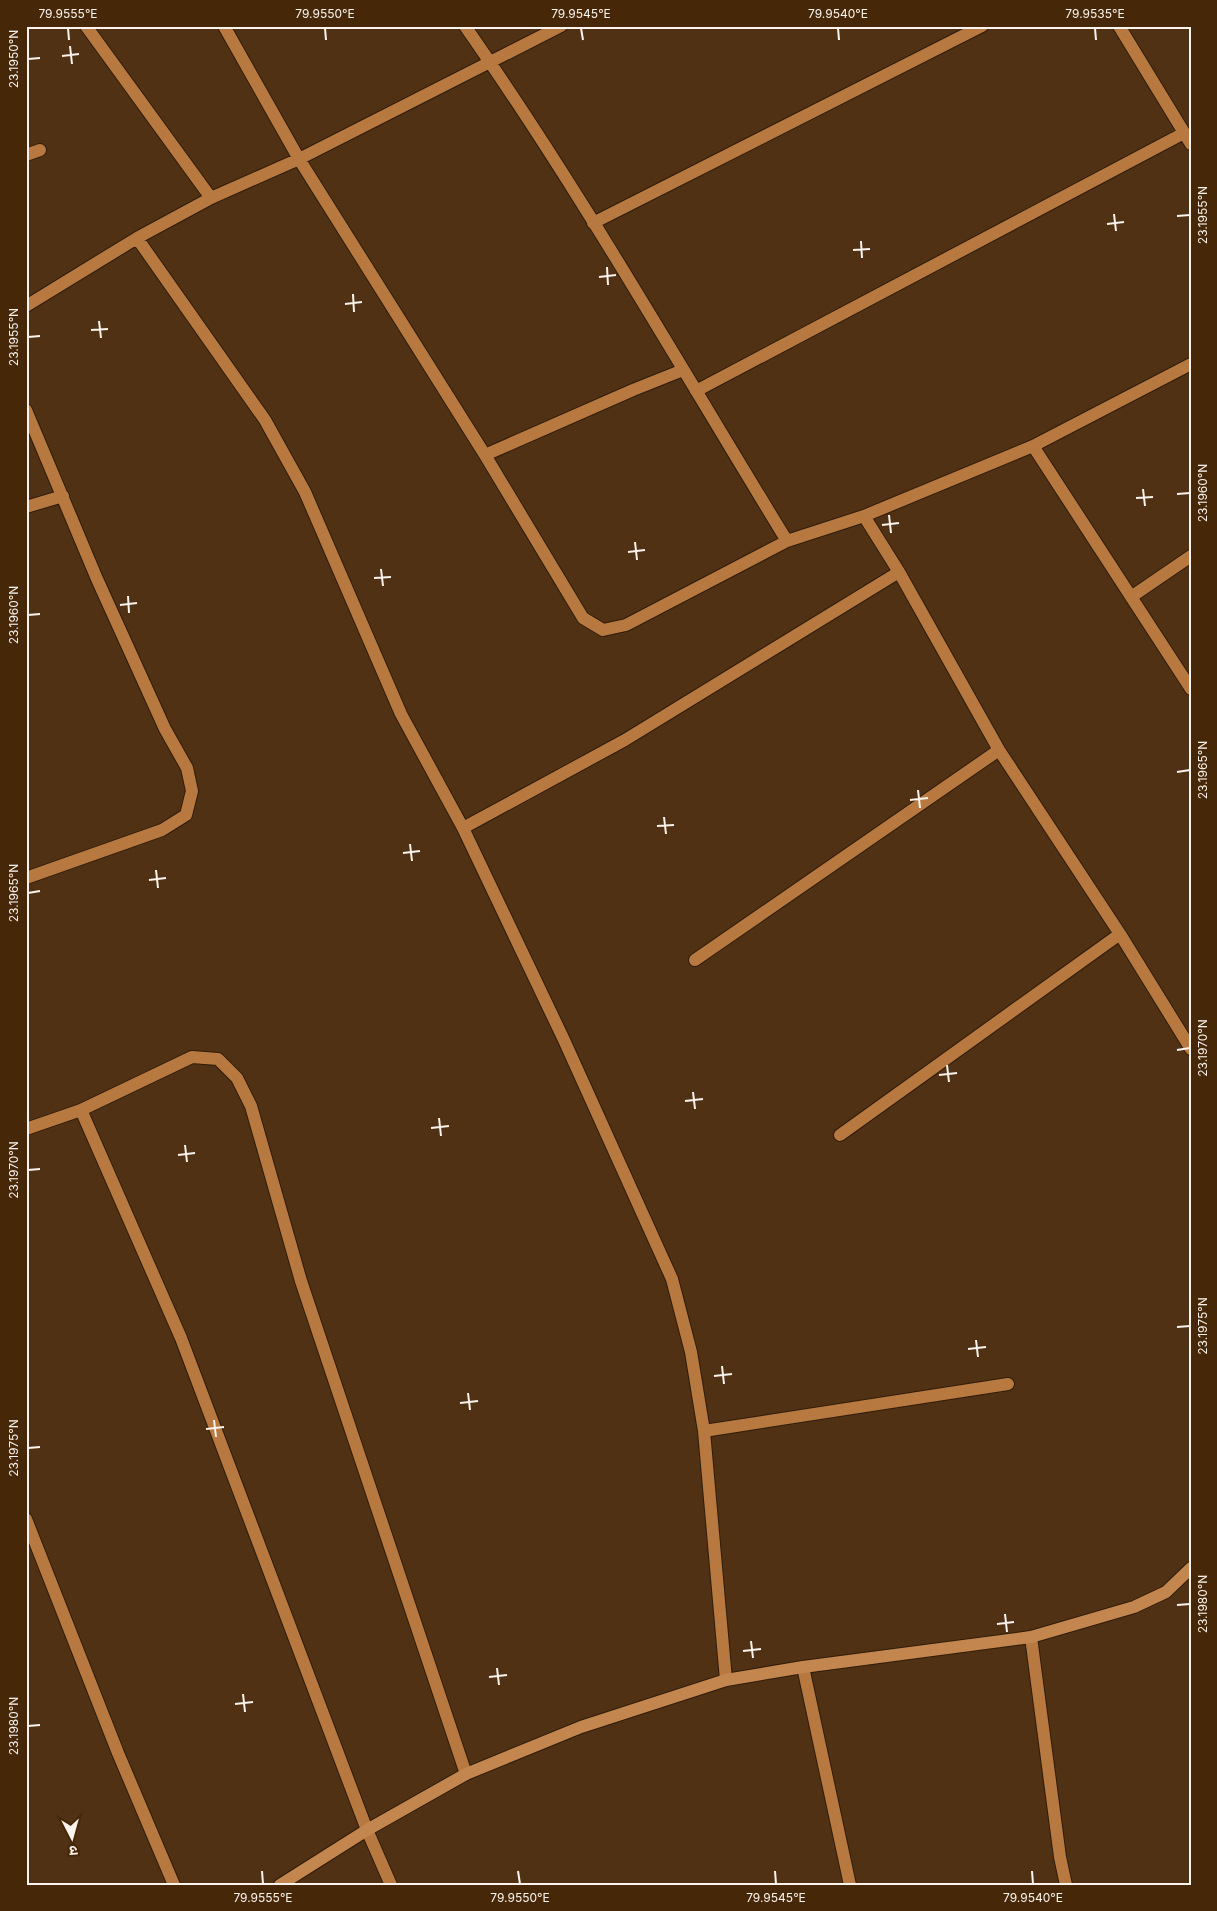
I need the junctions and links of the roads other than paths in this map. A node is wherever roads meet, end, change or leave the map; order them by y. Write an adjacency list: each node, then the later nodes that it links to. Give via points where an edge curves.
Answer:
1 (86, 26): 12 (street)
2 (224, 26): 11 (street)
3 (464, 26): 7 (street)
4 (561, 26): 7 (street)
5 (982, 26): 13 (street)
6 (1119, 26): 8 (street)
7 (491, 64): 11 (street); 13 (street)
8 (1188, 138): 18 (street)
9 (40, 150): 10 (street)
10 (26, 155)
11 (299, 159): 12 (street); 21 (street)
12 (211, 198): 14 (street)
13 (593, 223): 17 (street)
14 (137, 238): 15 (street); 31 (street, via 265,420 305,492 401,714)
15 (26, 306)
16 (1191, 364): 20 (street)
17 (682, 370): 18 (street); 21 (street)
18 (696, 391): 25 (street)
19 (26, 410): 22 (street)
20 (1033, 446): 24 (street); 28 (street)
21 (485, 454): 25 (street, via 583,618 602,630 626,625)
22 (63, 496): 23 (street); 32 (street, via 165,729 187,768 192,792 186,815 162,830)
23 (26, 507)
24 (864, 516): 25 (street); 27 (street)
25 (787, 541)
26 (1191, 556): 28 (street)
27 (899, 572): 30 (street); 31 (street, via 625,740)
28 (1131, 597): 29 (street)
29 (1191, 690)
30 (999, 750): 33 (street); 34 (street)
31 (463, 828): 40 (street, via 564,1040 672,1279 691,1352)
32 (26, 878)
33 (1120, 934): 35 (street); 38 (street)
34 (695, 960)
35 (1191, 1049)
36 (80, 1110): 37 (street); 46 (street, via 192,1057 218,1059 237,1078 250,1106 301,1281); 47 (street, via 181,1338)
37 (26, 1129)
38 (840, 1136)
39 (1008, 1384): 40 (street)
40 (704, 1431): 45 (street)
41 (26, 1519): 48 (street)
42 (1191, 1568): 43 (street, via 1166,1592 1134,1607)
43 (1031, 1637): 44 (street); 52 (street)
44 (803, 1667): 45 (street); 51 (street)
45 (726, 1680): 46 (street, via 581,1727)
46 (466, 1774): 47 (street)
47 (367, 1830): 49 (street); 50 (street)
48 (174, 1885)
49 (280, 1885)
50 (391, 1885)
51 (850, 1885)
52 (1066, 1885)

